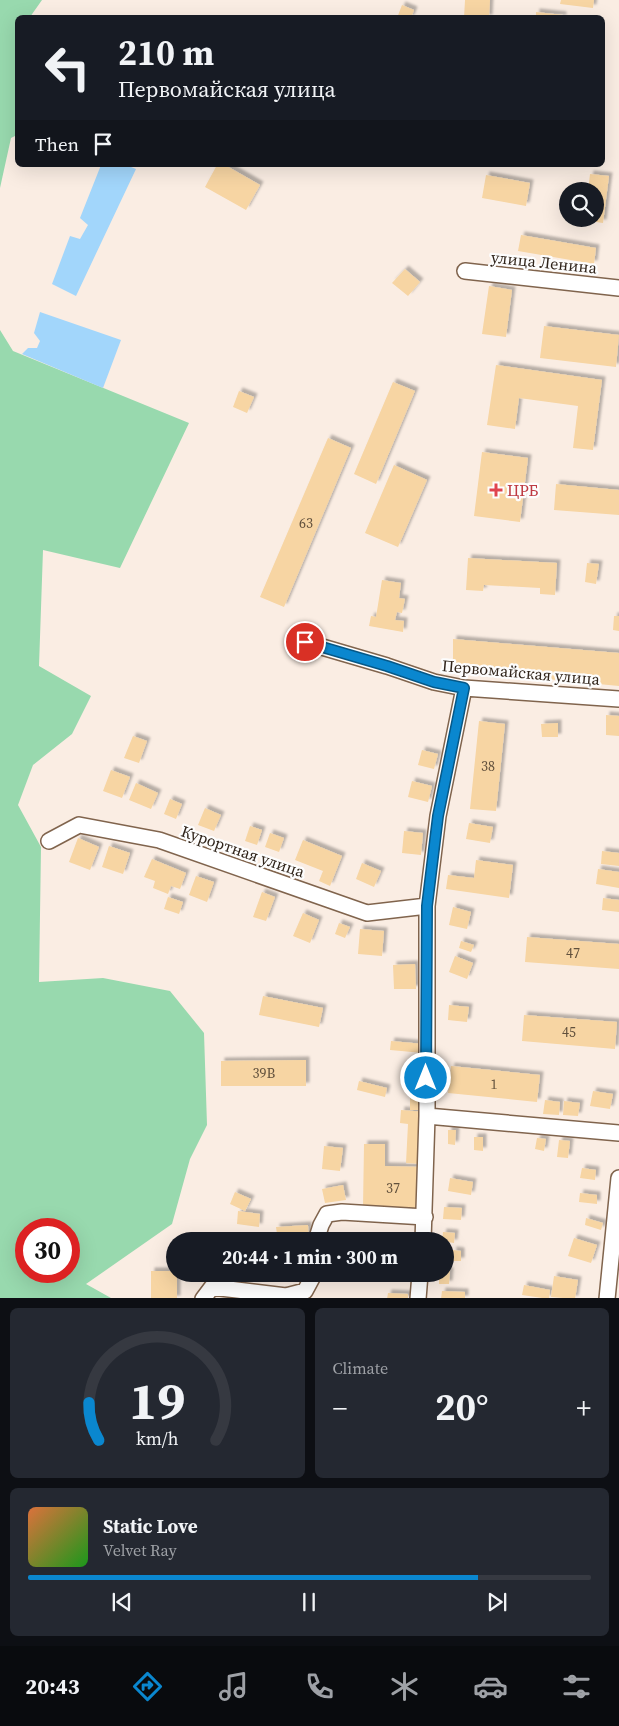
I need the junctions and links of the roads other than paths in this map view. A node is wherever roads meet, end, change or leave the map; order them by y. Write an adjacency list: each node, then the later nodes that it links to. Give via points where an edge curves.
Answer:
1 (465, 271): 2 (street, улица Ленина)
2 (619, 288)
3 (305, 642): 4 (street, Первомайская улица, via 434,682)
4 (464, 688): 5 (street, Первомайская улица); 7 (street, via 438,816)
5 (619, 699)
6 (49, 841): 7 (street, Курортная улица, via 79,825 159,840 366,914)
7 (427, 906): 8 (street)
8 (427, 1116): 9 (street); 11 (street)
9 (619, 1133)
10 (619, 1178): 18 (street)
11 (425, 1217): 12 (street, via 327,1214); 13 (street)
12 (319, 1232)
13 (423, 1232)
14 (310, 1282): 16 (street, via 305,1291 286,1296 212,1288)
15 (419, 1282): 17 (street)
16 (203, 1298)
17 (418, 1298)
18 (607, 1298)

